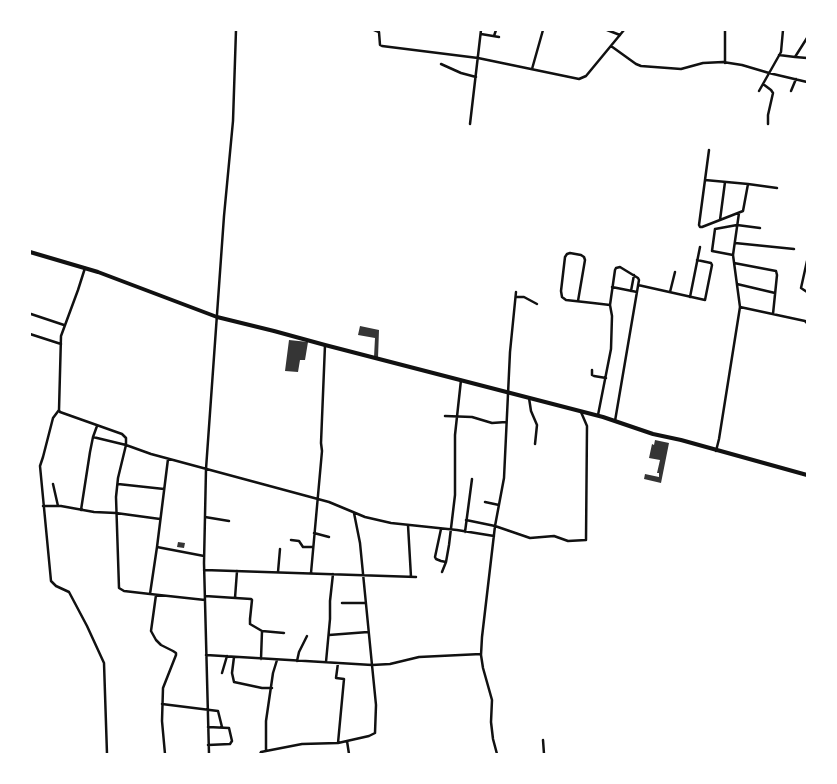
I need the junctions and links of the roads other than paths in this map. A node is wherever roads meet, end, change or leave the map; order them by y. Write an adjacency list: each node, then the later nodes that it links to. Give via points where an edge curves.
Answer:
1 (236, 30): 69 (street, via 233,121)
2 (376, 30): 18 (street, via 379,32 382,46)
3 (481, 30): 10 (street)
4 (496, 30): 12 (street)
5 (543, 30): 22 (street)
6 (607, 30): 11 (street)
7 (624, 30): 11 (street)
8 (725, 30): 20 (street)
9 (783, 30): 16 (street)
10 (481, 34): 12 (street); 18 (street)
11 (620, 35): 15 (street)
12 (494, 36): 13 (street)
13 (499, 37)
14 (807, 38): 17 (street)
15 (611, 46): 20 (street, via 640,66 681,69 703,63); 22 (street, via 583,78 575,79)
16 (779, 55): 17 (street); 23 (street)
17 (795, 57): 19 (street)
18 (478, 58): 22 (street); 24 (street)
19 (807, 58)
20 (725, 63): 23 (street, via 748,66)
21 (440, 64): 24 (street)
22 (532, 69)
23 (769, 73): 25 (street); 27 (street)
24 (476, 77): 30 (street)
25 (796, 79): 26 (street); 29 (street)
26 (807, 82)
27 (763, 84): 28 (street); 31 (street, via 773,93)
28 (759, 91)
29 (791, 91)
30 (470, 124)
31 (768, 124)
32 (709, 150): 33 (street)
33 (705, 180): 34 (street); 38 (street, via 699,225 702,227)
34 (725, 182): 35 (street); 38 (street)
35 (748, 184): 36 (street); 37 (street, via 744,210)
36 (777, 188)
37 (739, 213): 38 (street); 39 (street)
38 (720, 220)
39 (737, 225): 40 (street); 41 (street); 45 (street, via 714,232 712,251)
40 (760, 228)
41 (735, 243): 43 (street); 45 (street)
42 (700, 247): 46 (street)
43 (794, 249)
44 (30, 252): 49 (highway)
45 (733, 254): 48 (street)
46 (697, 260): 62 (street); 62 (street, via 712,264 707,298 704,300)
47 (807, 261): 60 (street, via 801,288)
48 (734, 263): 52 (street); 59 (street, via 776,271)
49 (85, 267): 69 (highway); 71 (street)
50 (675, 272): 58 (street)
51 (634, 275): 53 (street, via 638,278); 54 (street, via 620,267 616,268); 55 (street)
52 (737, 284): 59 (street); 66 (street)
53 (638, 285): 57 (street); 58 (street)
54 (612, 288): 55 (street); 65 (street)
55 (631, 291): 57 (street)
56 (516, 292): 61 (street)
57 (637, 292): 85 (street)
58 (670, 292): 62 (street)
59 (775, 292): 68 (street)
60 (807, 292)
61 (516, 297): 64 (street, via 524,297); 78 (street)
62 (690, 297)
63 (578, 301): 63 (street, via 563,299 561,291 565,257 570,253 581,255 585,260); 65 (street)
64 (537, 304)
65 (610, 304): 76 (street, via 611,349)
66 (740, 307): 68 (street); 91 (street)
67 (31, 314): 71 (street)
68 (772, 314): 70 (street)
69 (216, 317): 74 (highway); 93 (street)
70 (807, 323)
71 (64, 325): 73 (street)
72 (30, 334): 73 (street)
73 (61, 344): 80 (street)
74 (325, 345): 77 (highway); 99 (street)
75 (592, 370): 76 (street, via 592,375)
76 (606, 378): 82 (street)
77 (461, 380): 78 (highway); 84 (street)
78 (508, 392): 79 (highway); 86 (street)
79 (529, 398): 81 (highway); 89 (street, via 537,425)
80 (59, 410): 87 (street); 102 (street, via 53,418 40,462)
81 (581, 412): 82 (highway); 112 (street, via 587,426 586,540 568,540 554,536 530,538)
82 (596, 415): 85 (highway)
83 (445, 416): 84 (street)
84 (458, 417): 86 (street, via 472,417 492,423); 114 (street)
85 (615, 421): 91 (highway)
86 (506, 422): 101 (street, via 504,478)
87 (97, 426): 88 (street); 90 (street, via 122,434 126,438)
88 (93, 437): 90 (street); 104 (street)
89 (535, 444)
90 (126, 445): 92 (street); 97 (street)
91 (716, 451): 94 (highway)
92 (168, 459): 93 (street); 98 (street)
93 (206, 469): 99 (street); 107 (street)
94 (807, 475)
95 (472, 478): 109 (street)
96 (53, 484): 103 (street)
97 (118, 484): 98 (street); 105 (street)
98 (164, 489): 108 (street)
99 (318, 499): 106 (street); 116 (street)
100 (485, 502): 101 (street)
101 (499, 505): 112 (street)
102 (43, 506): 103 (street); 167 (street, via 51,581 69,592 104,663)
103 (58, 506): 104 (street)
104 (81, 510): 105 (street)
105 (116, 513): 108 (street); 134 (street, via 118,588)
106 (354, 513): 111 (street, via 371,519); 131 (street)
107 (205, 518): 110 (street); 123 (street)
108 (160, 519): 120 (street)
109 (466, 520): 112 (street); 115 (street)
110 (228, 521)
111 (408, 525): 113 (street); 132 (street)
112 (495, 526): 117 (street)
113 (441, 528): 114 (street); 124 (street, via 435,557)
114 (451, 530): 115 (street); 124 (street)
115 (465, 532): 117 (street)
116 (314, 533): 118 (street); 121 (street)
117 (494, 536): 146 (street)
118 (329, 537)
119 (291, 540): 121 (street, via 299,541 303,547)
120 (157, 547): 123 (street); 134 (street)
121 (313, 547): 129 (street)
122 (280, 549): 127 (street)
123 (204, 556): 125 (street)
124 (446, 562): 128 (street)
125 (204, 570): 126 (street); 136 (street)
126 (237, 571): 127 (street); 137 (street)
127 (278, 572): 129 (street)
128 (442, 572)
129 (311, 573): 130 (street)
130 (333, 574): 131 (street); 144 (street)
131 (364, 576): 132 (street); 140 (street)
132 (411, 577): 133 (street)
133 (416, 577)
134 (150, 594): 135 (street)
135 (156, 595): 138 (street); 158 (street, via 151,631 161,645 176,653 163,688)
136 (205, 596): 137 (street); 138 (street)
137 (235, 598): 141 (street, via 252,600 250,624)
138 (205, 600): 147 (street)
139 (342, 603): 140 (street)
140 (365, 603): 142 (street)
141 (262, 631): 143 (street); 150 (street)
142 (368, 632): 144 (street); 155 (street)
143 (284, 633)
144 (329, 635): 153 (street)
145 (307, 636): 152 (street)
146 (481, 654): 155 (street, via 419,657 390,664); 172 (street, via 492,700 491,722)
147 (206, 655): 148 (street); 159 (street)
148 (227, 656): 149 (street); 156 (street)
149 (234, 657): 150 (street); 157 (street, via 234,682)
150 (261, 658): 151 (street)
151 (277, 660): 152 (street); 157 (street)
152 (297, 661): 153 (street)
153 (326, 662): 154 (street)
154 (338, 663): 155 (street); 164 (street, via 336,678 344,679)
155 (372, 665): 163 (street, via 376,705 375,733)
156 (222, 673)
157 (272, 688): 166 (street, via 266,721)
158 (162, 704): 159 (street); 168 (street)
159 (207, 710): 160 (street); 161 (street, via 220,712)
160 (208, 727): 161 (street); 165 (street)
161 (222, 727): 165 (street, via 230,729 232,743)
162 (543, 740): 173 (street)
163 (347, 741): 164 (street); 171 (street)
164 (338, 743): 166 (street, via 302,744)
165 (208, 745): 169 (street)
166 (266, 751): 170 (street)
167 (107, 754)
168 (165, 754)
169 (209, 754)
170 (260, 754)
171 (349, 754)
172 (497, 754)
173 (544, 754)

